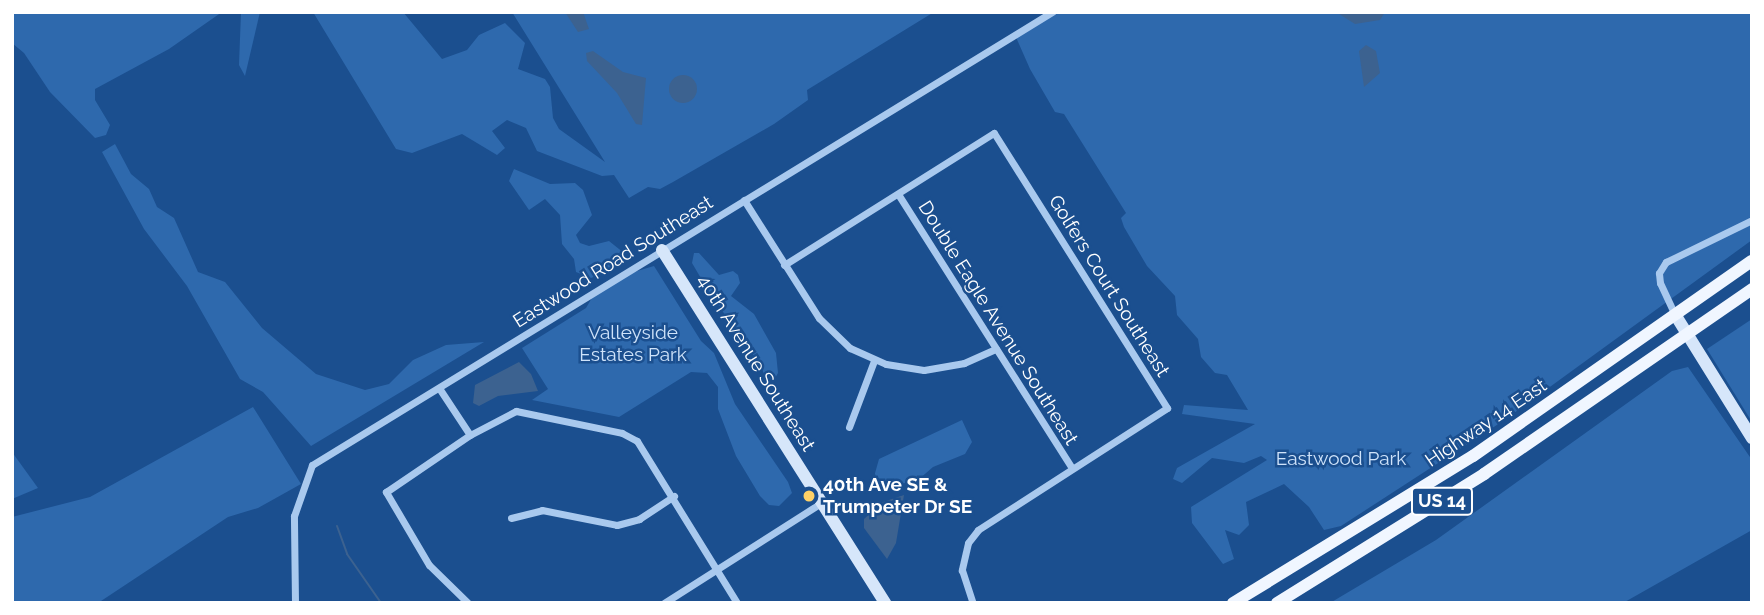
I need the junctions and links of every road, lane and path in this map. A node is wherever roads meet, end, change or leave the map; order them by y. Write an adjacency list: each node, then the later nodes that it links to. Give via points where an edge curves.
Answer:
1 (1052, 12): 3 (street, Eastwood Road Southeast)
2 (898, 194): 7 (street, Golfers Court Southeast); 11 (street, Double Eagle Avenue Southeast); 17 (street, Golfers Court Southeast, via 994,133 1009,156 1167,408)
3 (744, 200): 5 (street, Eastwood Road Southeast); 7 (street)
4 (1752, 220): 9 (street, via 1666,262 1660,284)
5 (662, 250): 13 (street, Eastwood Road Southeast); 19 (street, 40th Avenue Southeast)
6 (1752, 261): 9 (main road, Highway 14 East / US 14)
7 (784, 265): 12 (street, via 831,333)
8 (1752, 289): 10 (main road, US 14)
9 (1676, 316): 10 (street); 28 (main road, Highway 14 East / US 14, via 1474,456)
10 (1687, 335): 16 (street); 29 (main road, US 14, via 1473,481)
11 (996, 349): 12 (street, via 937,369); 17 (street, Double Eagle Avenue Southeast)
12 (874, 360): 14 (street)
13 (439, 388): 15 (street); 22 (street, Eastwood Road Southeast, via 309,469 294,516)
14 (849, 427)
15 (470, 435): 18 (street, via 516,411 622,433 643,447); 23 (street, via 386,492 429,565)
16 (1752, 438)
17 (1072, 468): 27 (street, Golfers Court Southeast, via 973,535 962,570)
18 (674, 496): 20 (street, via 639,519 617,525 542,510); 21 (street)
19 (821, 503): 21 (street); 26 (street, 40th Avenue Southeast)
20 (511, 518)
21 (719, 568): 24 (street); 25 (street)
22 (295, 603)
23 (468, 603)
24 (664, 603)
25 (737, 603)
26 (885, 603)
27 (973, 603)
28 (1233, 603)
29 (1277, 603)

